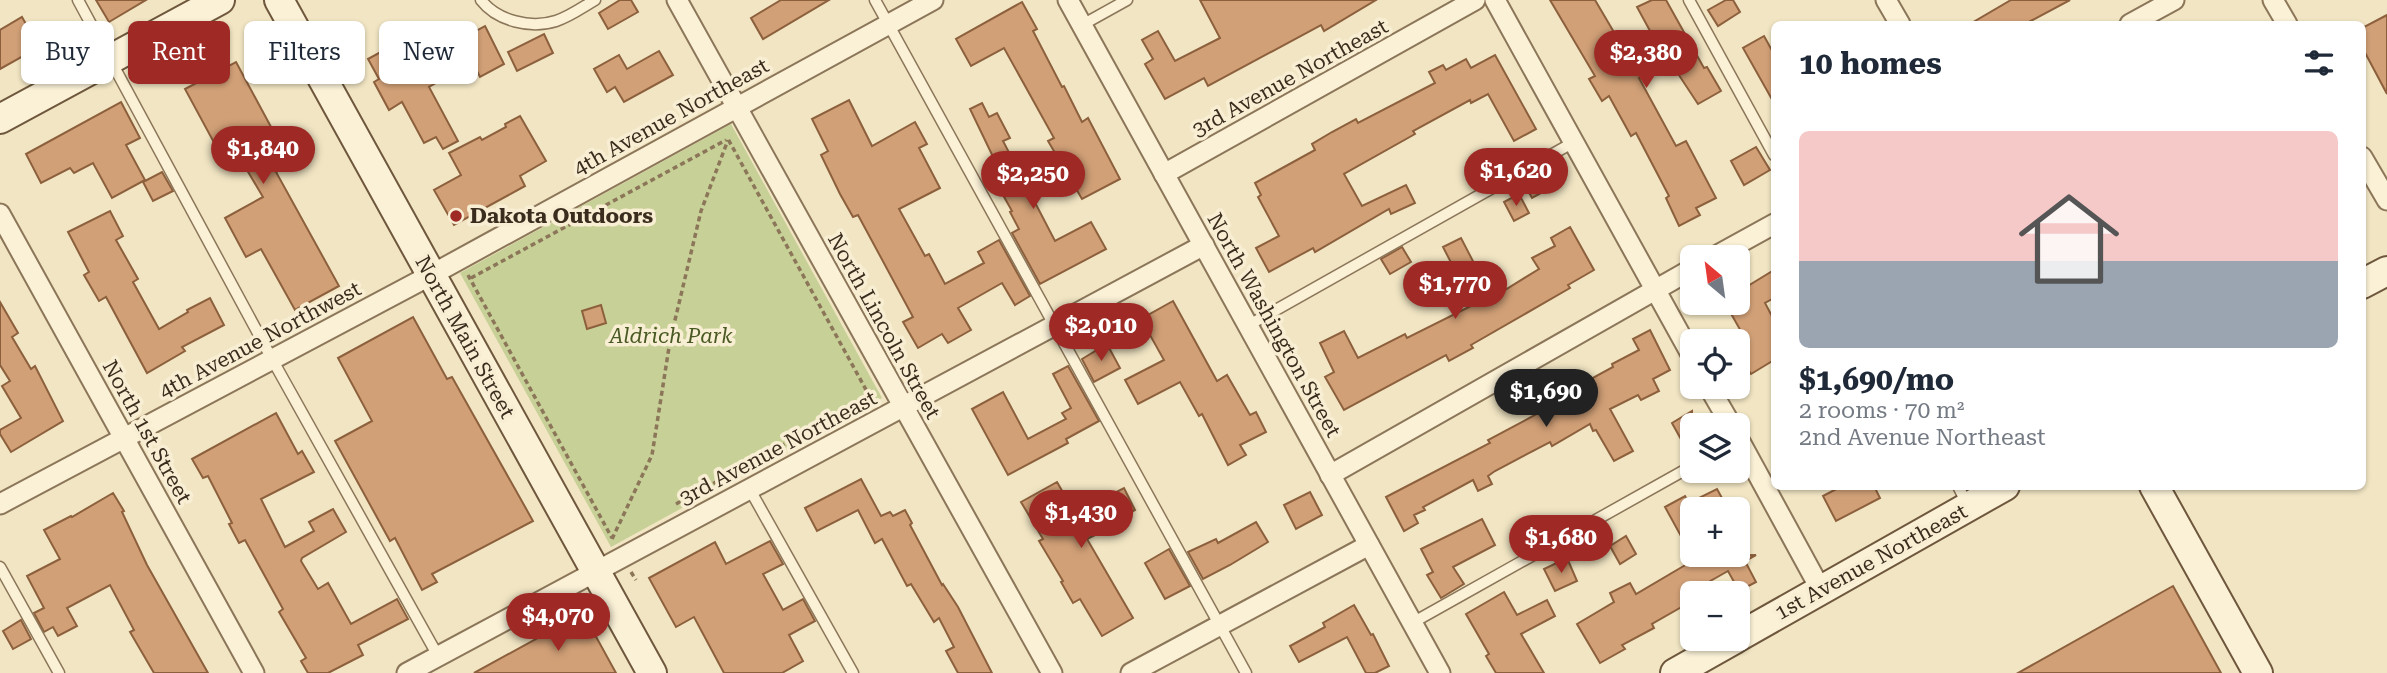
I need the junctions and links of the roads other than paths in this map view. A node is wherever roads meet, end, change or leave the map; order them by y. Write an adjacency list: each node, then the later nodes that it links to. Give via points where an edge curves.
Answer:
1 (78, 0): 17 (lane)
2 (220, 0): 23 (street)
3 (279, 0): 38 (street, North Main Street)
4 (481, 0): 5 (lane, via 497,15 535,24 556,21)
5 (595, 0)
6 (677, 0): 26 (street, North Lincoln Street)
7 (875, 0): 21 (lane)
8 (933, 0): 21 (street, 4th Avenue Northeast)
9 (1068, 0): 22 (street, North Washington Street)
10 (1127, 0): 22 (lane)
11 (1475, 0): 31 (street, 3rd Avenue Northeast)
12 (1495, 0): 28 (street)
13 (1689, 0): 29 (lane)
14 (1886, 0): 18 (street)
15 (2174, 0): 19 (street)
16 (2273, 0): 20 (street)
17 (90, 21)
18 (1898, 21)
19 (2136, 21)
20 (2285, 21)
21 (889, 24): 26 (street, 4th Avenue Northeast); 42 (lane)
22 (1082, 25): 31 (street, North Washington Street)
23 (114, 57)
24 (114, 65): 45 (lane)
25 (65, 84): 27 (street)
26 (737, 107): 38 (street, 4th Avenue Northeast); 46 (street, North Lincoln Street)
27 (0, 119)
28 (1574, 142): 41 (street); 43 (lane)
29 (1771, 150)
30 (2366, 164): 32 (street)
31 (1164, 174): 35 (street, North Washington Street)
32 (2387, 200)
33 (0, 214): 47 (street, North 1st Street)
34 (1771, 226): 36 (street)
35 (1204, 244): 42 (street, 3rd Avenue Northeast); 43 (street, North Washington Street)
36 (1736, 245)
37 (2387, 271): 40 (street)
38 (430, 275): 45 (street, 4th Avenue Northwest); 58 (street, North Main Street)
39 (1680, 276): 41 (street)
40 (2366, 283)
41 (1655, 290): 44 (street); 50 (street)
42 (1055, 324): 46 (street, 3rd Avenue Northeast); 61 (lane)
43 (1248, 325): 50 (street, North Washington Street)
44 (1680, 335)
45 (272, 359): 47 (street, 4th Avenue Northwest); 64 (lane)
46 (903, 406): 51 (street, 3rd Avenue Northeast); 70 (street, North Lincoln Street)
47 (125, 437): 55 (street, 4th Avenue Northwest); 66 (street, North 1st Street)
48 (1750, 461): 59 (street)
49 (1680, 473): 60 (lane)
50 (1330, 475): 56 (street, North Washington Street)
51 (749, 488): 58 (street, 3rd Avenue Northeast); 69 (lane)
52 (1990, 490): 54 (street, 1st Avenue Northeast)
53 (2156, 490): 75 (street)
54 (1963, 497): 59 (street, 1st Avenue Northeast)
55 (0, 505)
56 (1369, 545): 60 (street, North Washington Street); 61 (street)
57 (0, 567): 65 (lane)
58 (595, 572): 64 (street, 3rd Avenue Northeast); 68 (street, North Main Street)
59 (1821, 590): 62 (street, 1st Avenue Northeast)
60 (1412, 623): 73 (street, North Washington Street)
61 (1220, 625): 71 (street); 72 (lane)
62 (1750, 631)
63 (1714, 651): 74 (street, 1st Avenue Northeast)
64 (439, 656): 67 (street, 3rd Avenue Northeast)
65 (59, 673)
66 (254, 673)
67 (407, 673)
68 (652, 673)
69 (853, 673)
70 (1052, 673)
71 (1130, 673)
72 (1247, 673)
73 (1440, 673)
74 (1675, 673)
75 (2258, 673)

